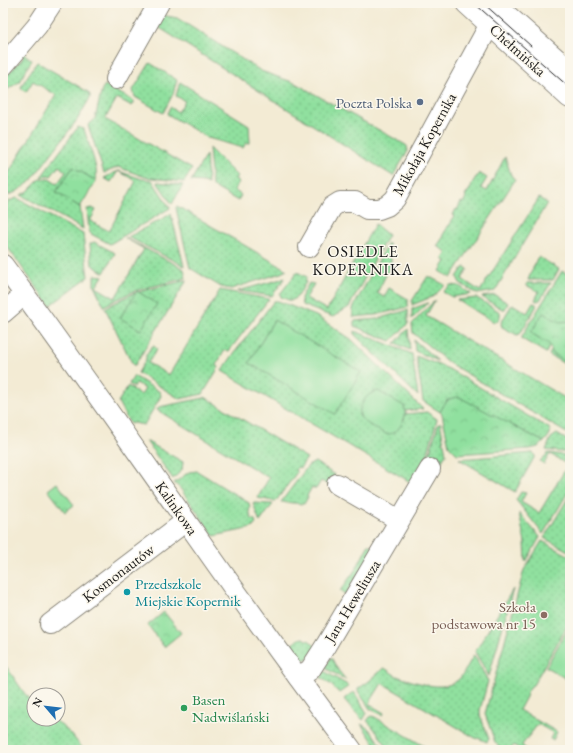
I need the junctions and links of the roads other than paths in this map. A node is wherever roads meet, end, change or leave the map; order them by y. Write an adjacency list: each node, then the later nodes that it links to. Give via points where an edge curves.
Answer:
1 (52, 3): 5 (street, via 37,26)
2 (159, 3): 7 (street)
3 (466, 3): 4 (main road, Chełmińska)
4 (494, 12): 6 (main road, Chełmińska); 8 (main road, Chełmińska); 9 (street, Mikołaja Kopernika, via 395,199 379,210 368,209 355,202 338,203 332,207)
5 (3, 66)
6 (570, 72)
7 (116, 79)
8 (570, 97)
9 (309, 247)
10 (3, 265): 11 (street, Kalinkowa)
11 (25, 294): 12 (street); 16 (street, Kalinkowa)
12 (3, 313)
13 (430, 469): 15 (street, Jana Heweliusza)
14 (337, 484): 15 (street)
15 (399, 520): 18 (street, Jana Heweliusza, via 310,670)
16 (186, 521): 17 (street, Kosmonautów); 18 (street, Kalinkowa)
17 (50, 624)
18 (298, 677): 19 (street, Kalinkowa)
19 (352, 750)

